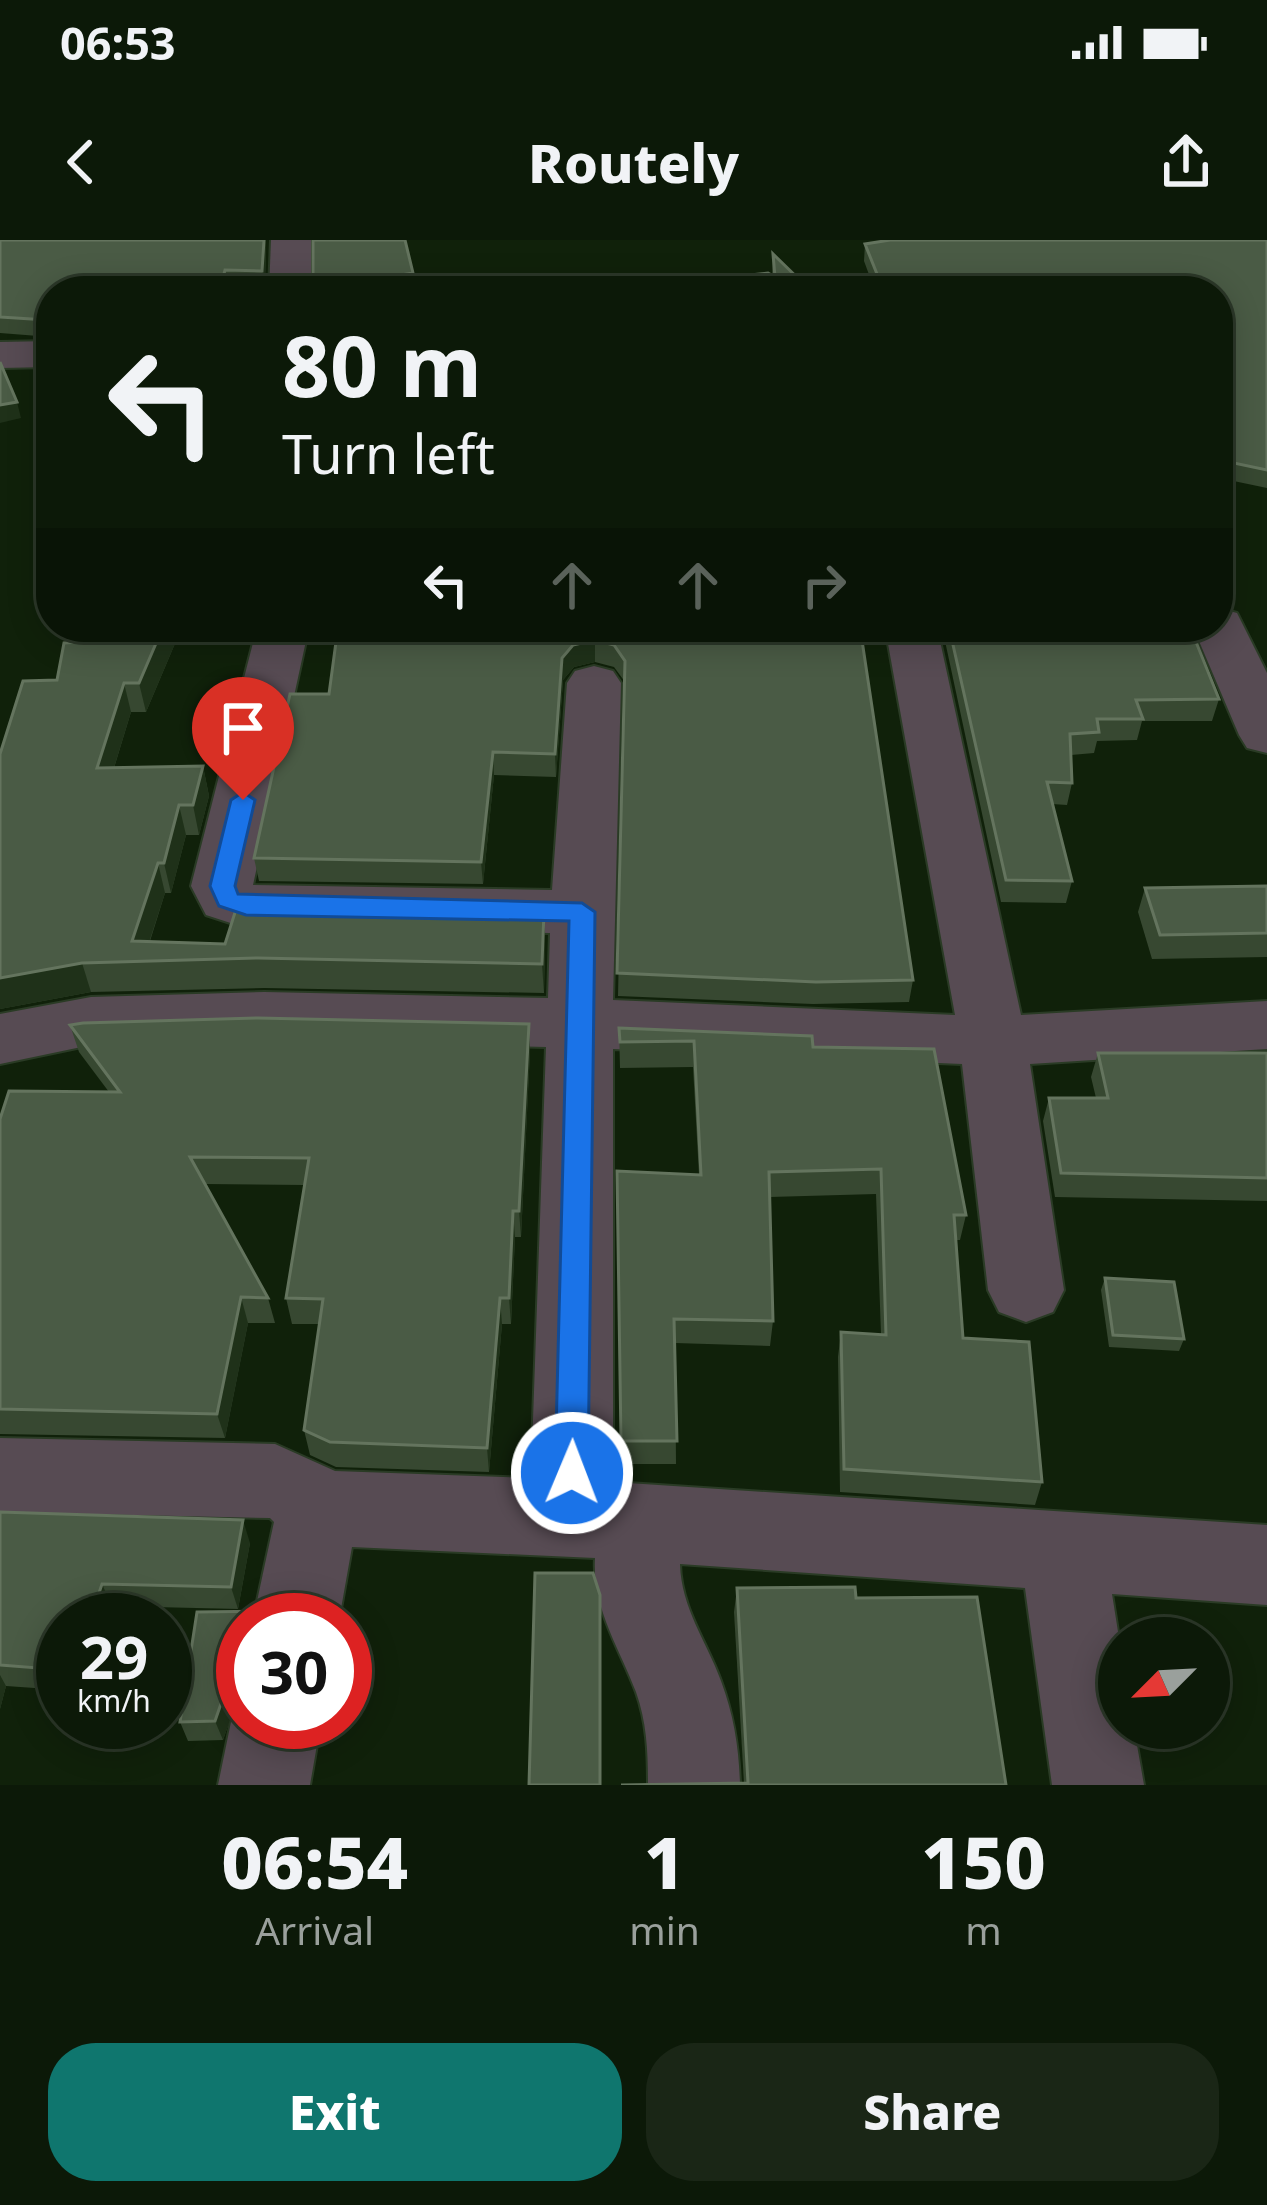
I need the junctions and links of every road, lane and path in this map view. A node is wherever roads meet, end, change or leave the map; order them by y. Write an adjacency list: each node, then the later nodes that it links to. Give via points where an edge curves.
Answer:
1 (291, 240): 2 (street)
2 (290, 276)
3 (36, 354): 4 (street)
4 (0, 355)
5 (280, 642): 10 (street, via 222,886 228,900)
6 (914, 642): 14 (street)
7 (1226, 642): 9 (street)
8 (594, 683): 10 (street)
9 (1267, 735)
10 (582, 912): 11 (street)
11 (582, 1023): 13 (street, via 178,1017 91,1021); 14 (street); 18 (street)
12 (1267, 1025): 14 (street)
13 (0, 1039)
14 (993, 1041): 15 (street)
15 (1026, 1290)
16 (0, 1475): 17 (street, via 275,1481)
17 (318, 1508): 18 (street); 21 (street)
18 (605, 1521): 19 (street); 24 (street, via 637,1572 650,1629 677,1681)
19 (1062, 1550): 20 (street); 25 (street)
20 (1267, 1565)
21 (301, 1593)
22 (271, 1749): 23 (street)
23 (264, 1785)
24 (694, 1785)
25 (1098, 1785)

